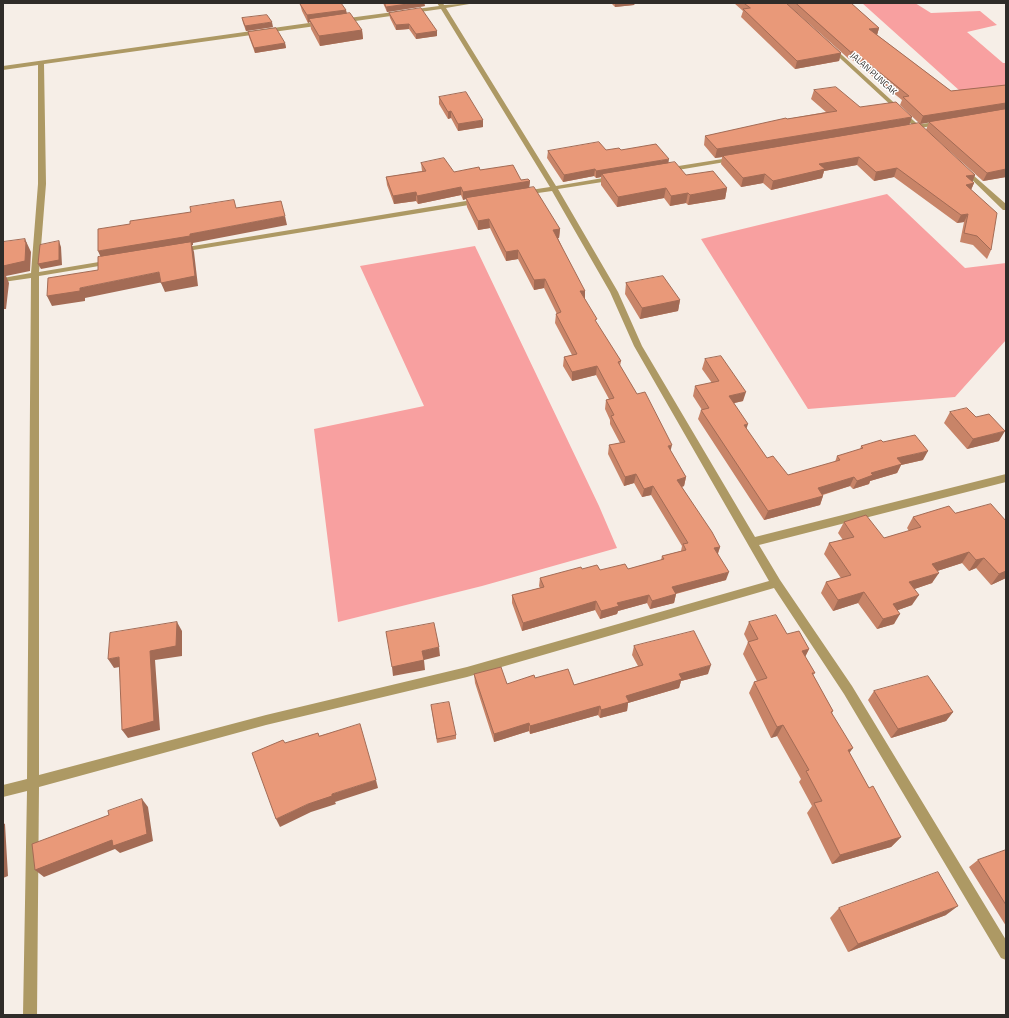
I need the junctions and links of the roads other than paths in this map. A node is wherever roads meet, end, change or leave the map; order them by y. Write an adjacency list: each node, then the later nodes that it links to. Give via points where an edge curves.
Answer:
1 (472, 3): 2 (street)
2 (441, 5): 4 (street); 14 (street)
3 (825, 41): 7 (street, JALAN PUNCAK)
4 (41, 63): 5 (street); 20 (street, via 42,184)
5 (3, 68)
6 (947, 122): 7 (street)
7 (917, 127): 8 (street); 9 (street, JALAN PUNCAK)
8 (902, 129)
9 (928, 137)
10 (740, 158): 12 (street)
11 (962, 168): 17 (street)
12 (655, 172)
13 (624, 177): 14 (street)
14 (554, 188): 15 (street); 23 (street, via 619,300 638,346)
15 (515, 195)
16 (483, 200): 18 (street)
17 (1006, 208)
18 (176, 251)
19 (121, 260): 20 (street)
20 (34, 275): 21 (street); 25 (street)
21 (3, 280)
22 (1006, 478): 23 (street)
23 (753, 542): 24 (street)
24 (776, 583): 25 (street, via 467,672 266,720); 27 (street, via 848,690)
25 (33, 783): 26 (street); 28 (street)
26 (3, 791)
27 (1006, 953)
28 (30, 1015)

